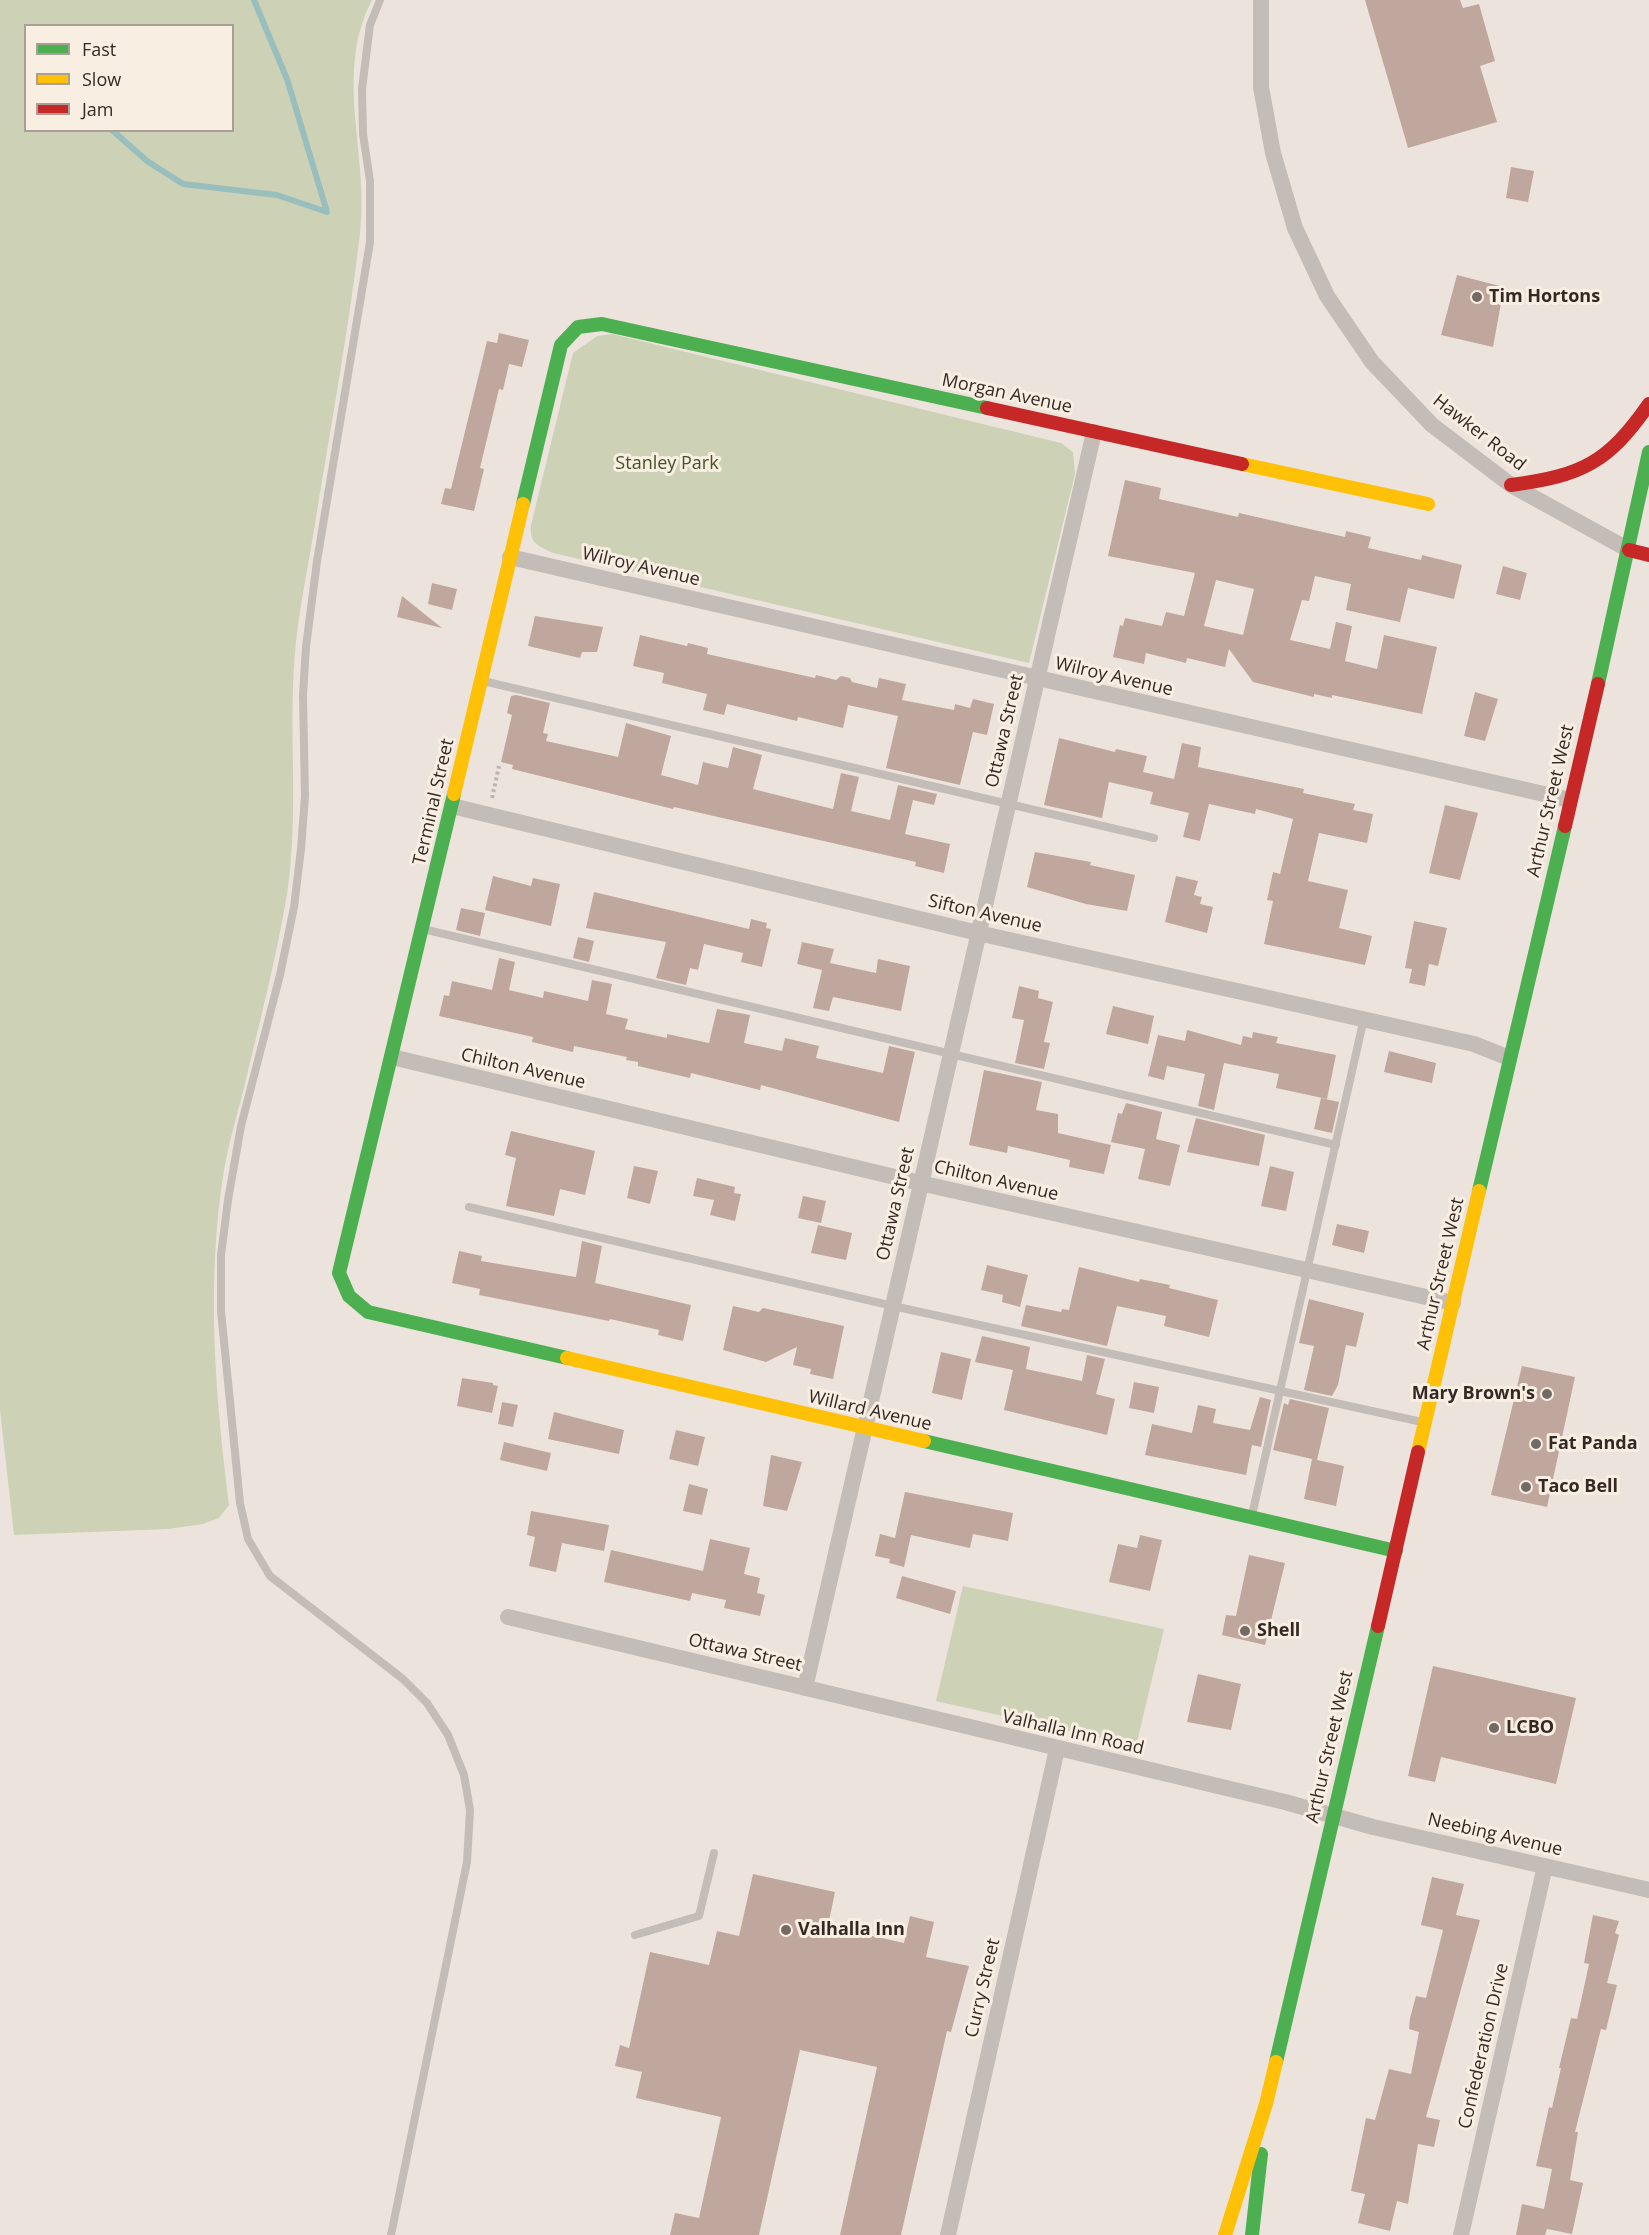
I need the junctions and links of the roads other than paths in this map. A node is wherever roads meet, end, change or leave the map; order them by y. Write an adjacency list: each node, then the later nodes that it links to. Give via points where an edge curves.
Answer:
1 (380, 0): 45 (lane, via 370,25 362,89 370,181 370,242 316,561 306,647 301,849 282,963 241,1126 228,1200 221,1255 220,1311 240,1503 248,1539 270,1576 403,1679 427,1703 448,1735 466,1786 470,1810 467,1863)
2 (1261, 0): 7 (street, Hawker Road, via 1261,87 1273,153 1295,228 1325,292 1372,362 1432,425)
3 (578, 327): 5 (street, Morgan Avenue, via 602,324); 11 (street, Terminal Street, via 561,345)
4 (1649, 404): 7 (street, via 1611,453 1582,470 1550,480)
5 (1094, 432): 8 (street, Morgan Avenue); 12 (street, Ottawa Street)
6 (1649, 452): 9 (street, Arthur Street West)
7 (1511, 485): 9 (street, Hawker Road)
8 (1428, 504)
9 (1629, 550): 10 (street); 14 (street, Arthur Street West)
10 (1649, 555)
11 (510, 556): 12 (street, Wilroy Avenue); 13 (street, Terminal Street)
12 (1036, 680): 14 (street, Wilroy Avenue); 16 (street, Ottawa Street)
13 (480, 681): 15 (street, Terminal Street); 16 (lane)
14 (1570, 800): 23 (street, Arthur Street West)
15 (452, 806): 18 (street, Terminal Street); 19 (street, Sifton Avenue)
16 (1007, 806): 17 (lane); 19 (street, Ottawa Street)
17 (1154, 838)
18 (422, 929): 21 (lane); 22 (street, Terminal Street)
19 (978, 933): 20 (street, Sifton Avenue); 21 (street, Ottawa Street)
20 (1364, 1018): 23 (street, Sifton Avenue, via 1474,1044); 24 (lane)
21 (951, 1055): 24 (lane); 25 (street, Ottawa Street)
22 (392, 1057): 25 (street, Chilton Avenue); 28 (street, Terminal Street, via 339,1273)
23 (1509, 1058): 29 (street, Arthur Street West)
24 (1336, 1145): 27 (lane)
25 (920, 1183): 27 (street, Chilton Avenue); 30 (street, Ottawa Street)
26 (469, 1207): 30 (lane)
27 (1308, 1270): 29 (street, Chilton Avenue); 31 (lane)
28 (343, 1291): 33 (street, Willard Avenue, via 353,1304 368,1312)
29 (1453, 1303): 32 (street, Arthur Street West)
30 (893, 1306): 31 (lane); 33 (street, Ottawa Street)
31 (1280, 1391): 32 (lane); 34 (lane)
32 (1426, 1423): 35 (street, Arthur Street West)
33 (866, 1429): 34 (street, Willard Avenue); 37 (street, Ottawa Street)
34 (1251, 1518): 35 (street, Willard Avenue)
35 (1396, 1551): 39 (street, Arthur Street West)
36 (508, 1617): 37 (street, Ottawa Street)
37 (805, 1688): 38 (street, Valhalla Inn Road)
38 (1057, 1749): 39 (street, Valhalla Inn Road); 46 (street, Curry Street)
39 (1333, 1814): 41 (street, Neebing Avenue, via 1373,1827); 44 (street, Arthur Street West)
40 (714, 1853): 43 (lane, via 699,1916)
41 (1545, 1866): 42 (street, Neebing Avenue); 49 (street, Confederation Drive)
42 (1649, 1890)
43 (635, 1935)
44 (1266, 2104): 47 (street, Arthur Street West); 48 (street, Arthur Street West)
45 (391, 2235)
46 (948, 2235)
47 (1225, 2235)
48 (1252, 2235)
49 (1461, 2235)

